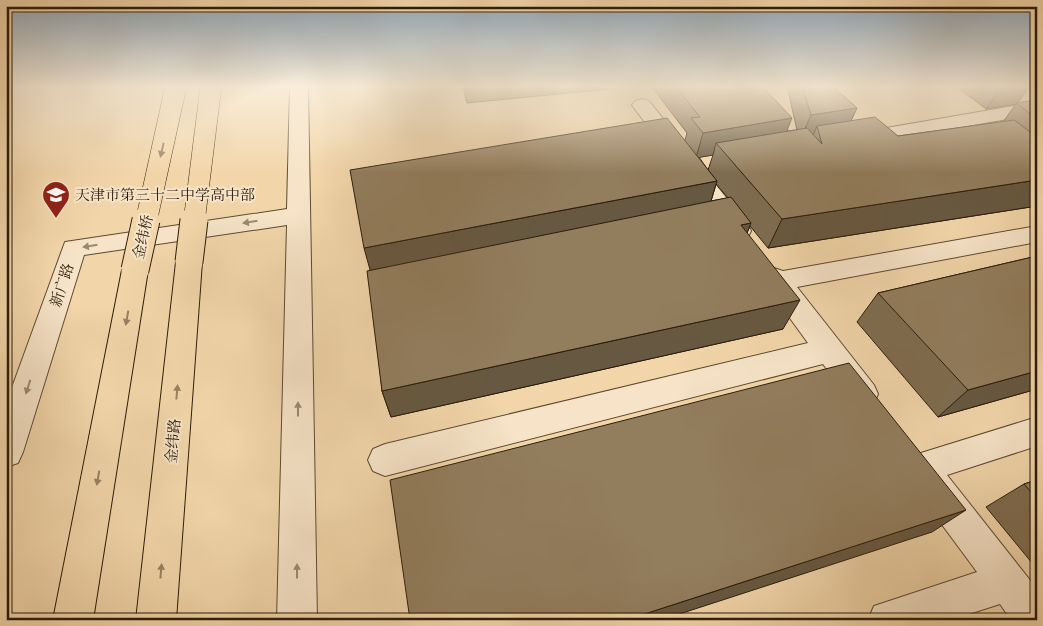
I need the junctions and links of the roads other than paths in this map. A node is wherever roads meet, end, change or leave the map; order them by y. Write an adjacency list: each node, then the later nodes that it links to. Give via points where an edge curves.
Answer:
1 (169, 115): 18 (main road, 金纬桥, one-way to 18, bridge, via 135,270)
2 (207, 115): 19 (main road, 金纬路, one-way to 2, bridge, via 189,262)
3 (298, 115): 7 (street)
4 (652, 115): 8 (street, via 700,165)
5 (995, 115): 6 (street)
6 (837, 142)
7 (298, 214): 15 (street, 新广路, one-way to 15, via 74,248); 20 (street, one-way to 7)
8 (727, 216): 9 (street); 11 (street)
9 (698, 222)
10 (1037, 234): 11 (street)
11 (765, 264): 12 (street)
12 (830, 350): 13 (street); 16 (street)
13 (878, 413)
14 (1037, 431): 17 (street, via 911,456)
15 (6, 452)
16 (385, 460)
17 (1007, 582): 21 (street); 22 (street)
18 (72, 620)
19 (156, 620)
20 (297, 620)
21 (888, 620)
22 (1036, 620)

